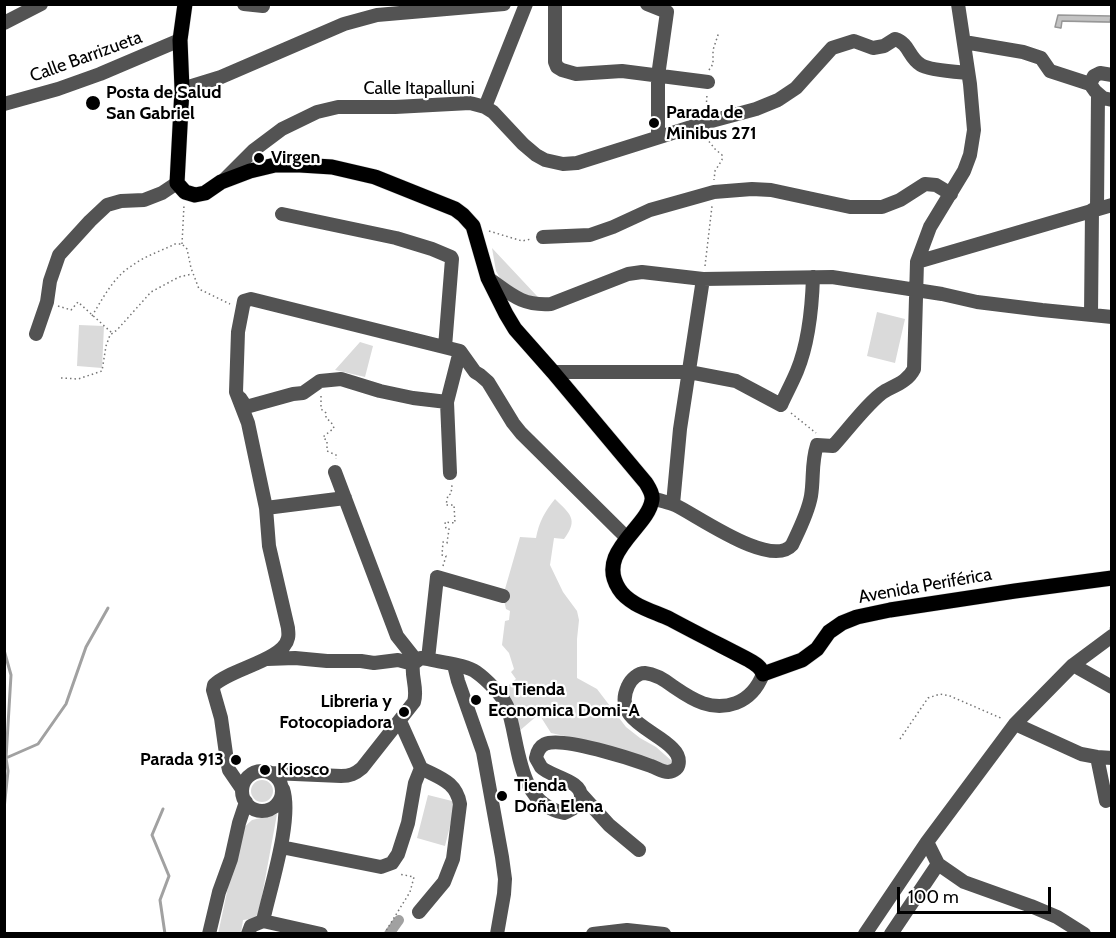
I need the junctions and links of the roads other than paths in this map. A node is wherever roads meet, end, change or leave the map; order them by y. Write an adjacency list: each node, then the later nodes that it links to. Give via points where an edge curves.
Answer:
1 (41, 4): 10 (street)
2 (185, 4): 11 (main road)
3 (244, 4): 9 (street)
4 (504, 4): 17 (street, via 377,15 344,24 221,77)
5 (526, 4): 21 (street)
6 (555, 4): 15 (street, via 555,63 562,70 576,74 622,71)
7 (647, 4): 15 (street, via 667,12)
8 (958, 4): 12 (street)
9 (263, 5)
10 (4, 23)
11 (180, 40): 17 (main road); 20 (street, Calle Barrizueta, via 100,74)
12 (964, 42): 13 (street); 18 (street, via 1041,58 1050,70)
13 (968, 73): 22 (street, Calle Itapalluni, via 923,67 902,41 895,39 873,48 854,41 832,48 796,88 778,100); 25 (street, via 974,130 970,155)
14 (1112, 75): 18 (street, via 1094,76)
15 (658, 76): 16 (street); 22 (street)
16 (708, 82)
17 (182, 89): 24 (main road)
18 (1094, 89): 19 (street); 27 (street)
19 (1112, 100)
20 (4, 104)
21 (485, 107): 22 (street, Calle Itapalluni, via 536,155 563,164 596,158); 23 (street, Calle Itapalluni, via 338,107 317,112 282,129)
22 (658, 137)
23 (221, 182): 24 (main road, via 195,195); 32 (main road, via 275,165 332,167 375,177 443,203 463,215 473,226)
24 (181, 188): 36 (street, via 144,200 107,205 98,213 59,255)
25 (951, 194): 29 (street, via 936,185 925,184 882,207 850,207 771,190 714,192 650,210 590,235); 30 (street, via 930,227)
26 (1112, 205): 27 (street)
27 (1095, 209): 30 (street); 35 (street)
28 (282, 214): 37 (street, via 396,238 450,257)
29 (543, 237)
30 (917, 262): 34 (street)
31 (813, 277): 33 (street); 34 (street); 40 (street, via 807,337 798,369 781,405 736,381)
32 (488, 278): 33 (street, via 514,296 537,305 551,304 628,274); 39 (main road, via 515,329)
33 (703, 279): 40 (street)
34 (917, 290): 35 (street, via 977,302); 47 (street, via 914,369 882,393 833,446 817,445 811,498 788,550 776,552 740,542)
35 (1105, 313)
36 (36, 334)
37 (445, 347): 38 (street); 41 (street, via 251,299 244,301 238,332)
38 (460, 351): 42 (street); 49 (street, via 488,382 521,433)
39 (553, 372): 40 (street); 46 (main road, via 646,483)
40 (689, 372): 47 (street)
41 (236, 392): 42 (street, via 246,407 303,393 320,381 340,380); 48 (street, via 248,423)
42 (447, 402): 44 (street)
43 (334, 472): 45 (street)
44 (450, 473)
45 (345, 498): 48 (street); 54 (street, via 397,636)
46 (653, 498): 47 (street); 49 (main road, via 649,511)
47 (673, 504)
48 (266, 508): 53 (street, via 268,546 288,637 281,650)
49 (627, 538): 57 (main road, via 614,570 620,590 634,603 758,665)
50 (1112, 578): 57 (main road, Avenida Periférica, via 857,617 829,632 817,649 802,660)
51 (503, 596): 54 (street, via 436,577)
52 (1112, 636): 56 (street)
53 (265, 659): 54 (street); 64 (street, via 214,685)
54 (419, 661): 55 (street); 59 (street, via 412,672 416,698)
55 (454, 665): 67 (street, via 474,670 506,704 522,772 540,800 554,811 564,813 577,806); 79 (street, via 483,752 502,857 505,879)
56 (1073, 665): 58 (street); 60 (street)
57 (763, 674): 67 (street, via 743,700 726,707 708,706 657,676 637,676 629,682 624,704 639,726 674,750 680,763 676,770 663,772 592,747 543,744 536,758 540,766 578,788)
58 (1112, 687)
59 (400, 721): 63 (street); 66 (street, via 356,773 299,774)
60 (1015, 724): 61 (street); 70 (street)
61 (1096, 758): 62 (street); 69 (street)
62 (1112, 758)
63 (421, 768): 71 (street, via 408,823 395,859 387,866); 74 (street, via 455,788 460,804 453,859 444,882)
64 (229, 770): 65 (street); 68 (street)
65 (253, 772): 66 (street, via 266,771); 68 (street, via 244,782)
66 (280, 790): 68 (street, via 277,805 267,810); 71 (street)
67 (581, 794): 72 (street)
68 (248, 800): 76 (street)
69 (1106, 801)
70 (927, 842): 73 (street); 82 (street)
71 (281, 847): 75 (street)
72 (639, 850)
73 (938, 864): 83 (street); 84 (street, via 964,882 1057,917)
74 (418, 912)
75 (263, 921): 77 (street, via 251,926); 78 (street)
76 (209, 933)
77 (248, 933)
78 (321, 933)
79 (497, 933)
80 (593, 933): 81 (street)
81 (664, 933)
82 (865, 933)
83 (891, 933)
84 (1084, 933)

